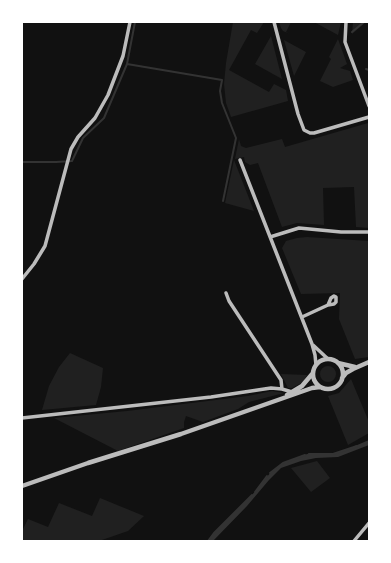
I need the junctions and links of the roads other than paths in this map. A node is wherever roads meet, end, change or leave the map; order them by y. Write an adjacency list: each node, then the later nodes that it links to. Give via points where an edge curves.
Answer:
1 (130, 22): 9 (street, via 123,56 108,95 95,118 71,149 45,246)
2 (274, 22): 5 (street, via 304,130 314,133)
3 (346, 22): 4 (street, via 345,42)
4 (369, 106)
5 (369, 117)
6 (240, 160): 8 (street)
7 (369, 232): 8 (street, via 299,228)
8 (270, 237): 12 (street)
9 (22, 279)
10 (226, 293): 22 (street, via 281,380)
11 (328, 305): 12 (street)
12 (302, 317): 13 (street)
13 (312, 344): 14 (street); 17 (street)
14 (328, 359): 16 (street); 17 (street)
15 (369, 362): 18 (street)
16 (338, 363): 18 (street); 20 (street, via 342,368)
17 (316, 365): 19 (street)
18 (355, 367): 20 (street)
19 (313, 373): 21 (street, via 315,382); 23 (street, via 302,386)
20 (342, 378): 21 (street, via 339,384 331,389)
21 (320, 387): 24 (street)
22 (282, 389): 23 (street); 25 (street, via 271,388)
23 (292, 392): 24 (street)
24 (279, 400): 26 (street)
25 (22, 418)
26 (22, 486)
27 (369, 523): 28 (street)
28 (354, 541)

